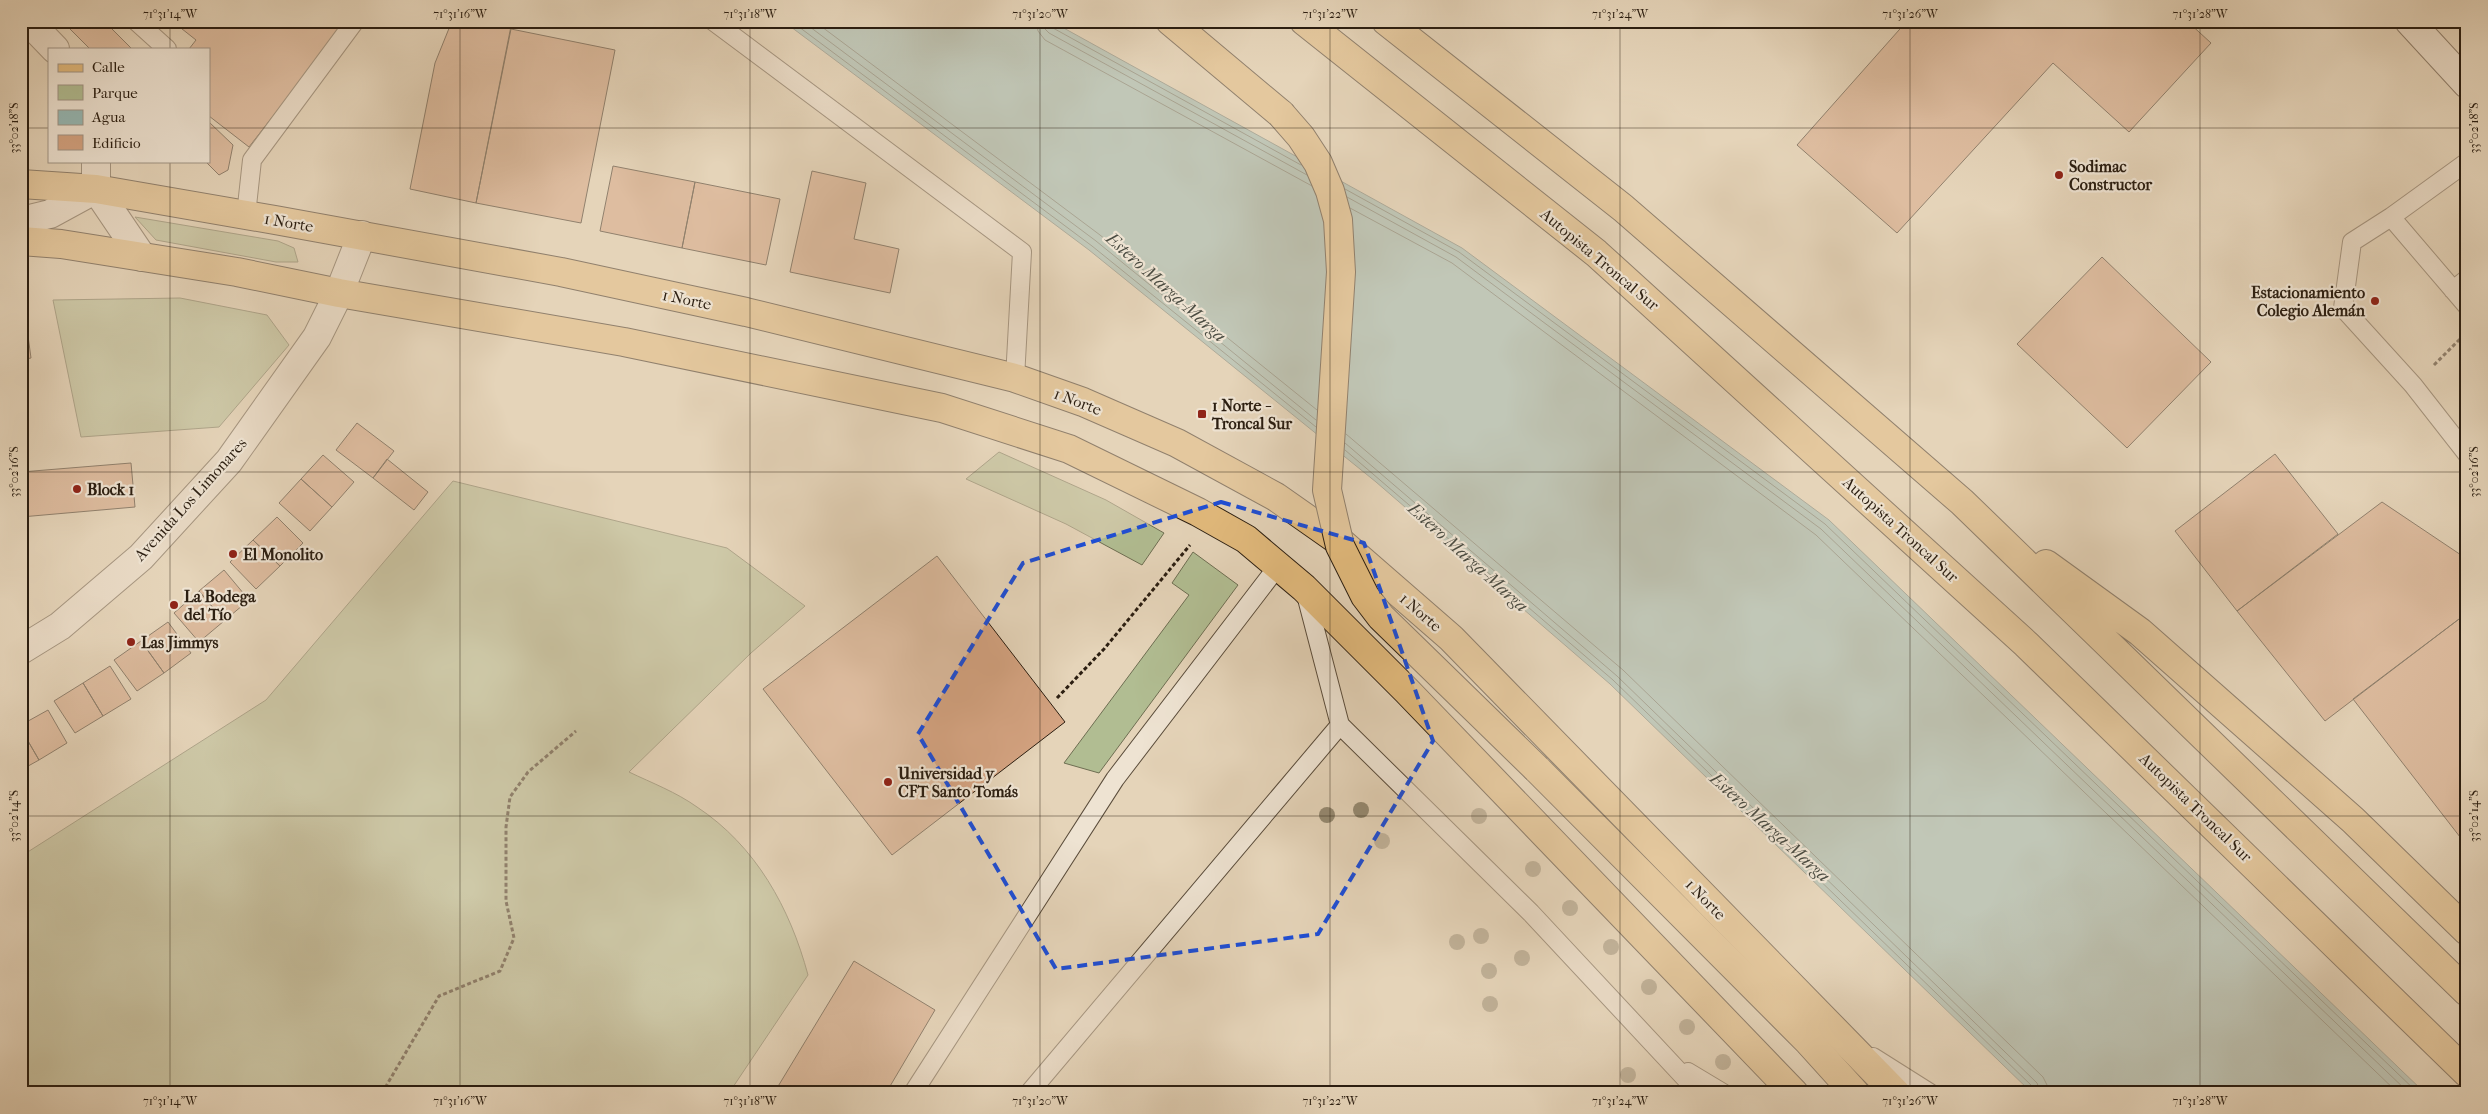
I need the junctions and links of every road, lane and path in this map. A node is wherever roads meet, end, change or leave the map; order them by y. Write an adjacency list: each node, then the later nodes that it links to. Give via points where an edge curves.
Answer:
1 (28, 21): 9 (street)
2 (136, 21): 10 (lane)
3 (354, 21): 16 (lane, via 252,160)
4 (713, 21): 27 (lane, via 1022,252)
5 (1170, 21): 48 (main road, bridge, via 1281,114 1318,163 1330,190 1338,220 1341,272 1327,490 1340,546 1364,596 1381,617 1808,1041)
6 (1304, 21): 41 (main road, Autopista Troncal Sur, via 1596,252 2026,644)
7 (1386, 21): 29 (main road, via 1624,208)
8 (2409, 21): 11 (street)
9 (54, 48)
10 (166, 48)
11 (2467, 84)
12 (96, 162): 15 (street)
13 (2467, 162): 17 (lane)
14 (21, 184): 15 (main road, 1 Norte)
15 (96, 189): 16 (main road, 1 Norte); 18 (street, via 50,214); 21 (street)
16 (246, 215): 19 (main road, 1 Norte)
17 (2391, 217): 22 (lane); 28 (lane, via 2352,242 2343,308 2413,385)
18 (21, 221)
19 (362, 235): 23 (street, Avenida Los Limonares); 27 (main road, 1 Norte, via 561,272 746,312)
20 (21, 241): 21 (main road)
21 (142, 258): 23 (main road, via 237,272)
22 (2460, 285): 24 (lane)
23 (339, 293): 30 (main road, via 624,342 942,408 1069,449); 33 (street, Avenida Los Limonares, via 318,337 229,461 141,557 60,626)
24 (2467, 306)
25 (2467, 332): 26 (path)
26 (2449, 350)
27 (1015, 378): 39 (main road, 1 Norte, via 1083,402 1177,443 1276,497 1343,544 1451,638)
28 (2467, 454)
29 (1962, 502): 37 (main road, via 2140,632 2353,820); 38 (main road)
30 (1211, 519): 31 (main road, via 1246,539); 34 (path, via 1148,598)
31 (1278, 566): 32 (main road); 43 (lane, via 1114,779)
32 (1304, 588): 35 (lane); 47 (main road)
33 (24, 645)
34 (1057, 698)
35 (1340, 725): 40 (lane, via 1530,912); 44 (lane)
36 (576, 731): 42 (path, via 528,772 510,797 506,827 506,901 514,938 500,971 439,996)
37 (2467, 931)
38 (2467, 992)
39 (1841, 1037): 49 (main road, 1 Norte); 50 (lane)
40 (1672, 1063): 45 (lane); 46 (lane)
41 (2467, 1073)
42 (382, 1093)
43 (913, 1093)
44 (1029, 1093)
45 (1699, 1093)
46 (1723, 1093)
47 (1794, 1093)
48 (1855, 1093)
49 (1896, 1093)
50 (1930, 1093)

